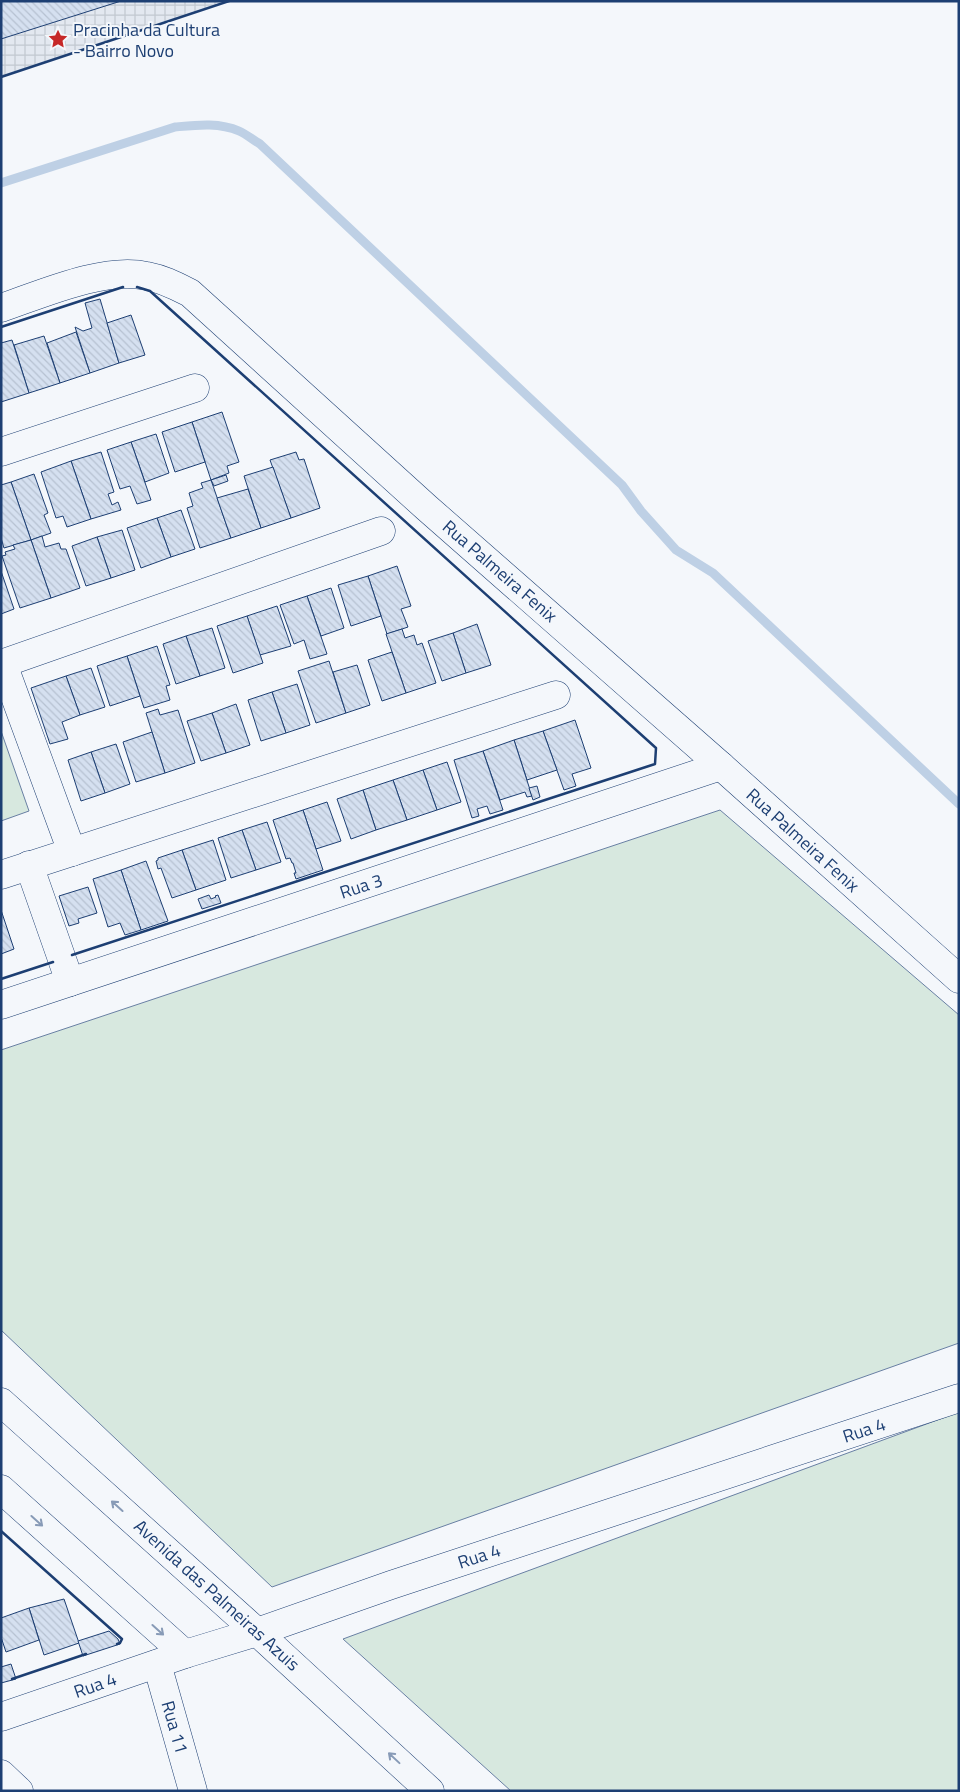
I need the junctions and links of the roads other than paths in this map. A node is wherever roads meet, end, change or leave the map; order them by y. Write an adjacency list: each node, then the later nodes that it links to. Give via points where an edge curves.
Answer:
1 (1, 308): 7 (street, Rua Palmeira Fenix, via 101,275 146,275 190,293 427,508)
2 (195, 388): 3 (street)
3 (1, 452)
4 (381, 531): 5 (street)
5 (2, 664): 8 (street)
6 (556, 694): 8 (street)
7 (720, 766): 11 (street, Rua Palmeira Fenix); 12 (street, Rua 3)
8 (72, 852): 9 (street)
9 (29, 866): 10 (street); 12 (street)
10 (1, 874)
11 (959, 979)
12 (70, 982): 13 (street, Rua 3)
13 (1, 1006)
14 (959, 1398): 17 (street, Rua 4)
15 (1, 1402): 17 (street, Avenida das Palmeiras Azuis, one-way to 15)
16 (1, 1489): 18 (street, one-way to 18)
17 (258, 1632): 18 (street, Rua 4); 24 (street, Avenida das Palmeiras Azuis, one-way to 17)
18 (185, 1654): 19 (street, Rua 4)
19 (157, 1664): 20 (street, Rua 4); 23 (street, Rua 11)
20 (1, 1718)
21 (1, 1774): 22 (street)
22 (19, 1791)
23 (193, 1791)
24 (430, 1791)

